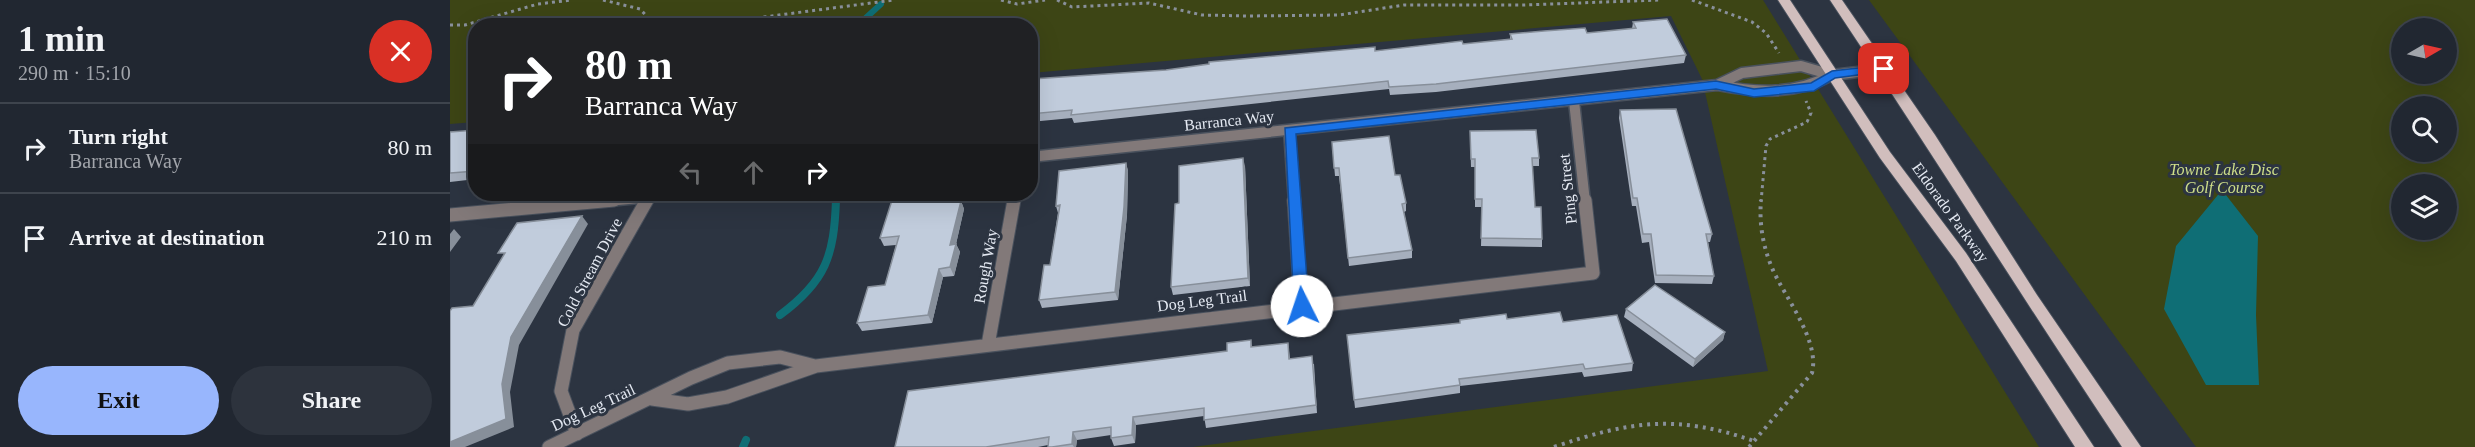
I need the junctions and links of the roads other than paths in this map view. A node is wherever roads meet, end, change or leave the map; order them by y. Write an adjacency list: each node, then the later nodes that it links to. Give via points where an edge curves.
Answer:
1 (1784, 0): 4 (main road, Eldorado Parkway)
2 (1836, 0): 3 (main road, Eldorado Parkway)
3 (1884, 69): 4 (street, Barranca Way); 21 (main road, Eldorado Parkway, via 2031,299)
4 (1832, 75): 5 (street, Barranca Way, via 1801,66 1742,73); 5 (street, Barranca Way, via 1814,87 1754,93); 20 (main road, Eldorado Parkway, via 1885,155 1950,241)
5 (1716, 85): 6 (street, Barranca Way)
6 (1574, 101): 7 (street, Barranca Way); 13 (street, Ping Street)
7 (1289, 130): 8 (street, Barranca Way); 14 (street)
8 (1038, 156)
9 (605, 201): 12 (street, Cold Stream Drive)
10 (647, 201): 18 (street, Cold Stream Drive, via 573,330 561,391)
11 (1014, 201): 15 (street, Rough Way)
12 (450, 215)
13 (1593, 273): 14 (street, Dog Leg Trail)
14 (1302, 306): 15 (street, Dog Leg Trail)
15 (988, 345): 16 (street, Dog Leg Trail)
16 (816, 366): 17 (street, Dog Leg Trail, via 727,398 688,404); 17 (street, Dog Leg Trail, via 780,357 728,363)
17 (652, 399): 18 (street, Dog Leg Trail)
18 (577, 434): 19 (street, Dog Leg Trail)
19 (549, 447)
20 (2085, 447)
21 (2132, 447)

